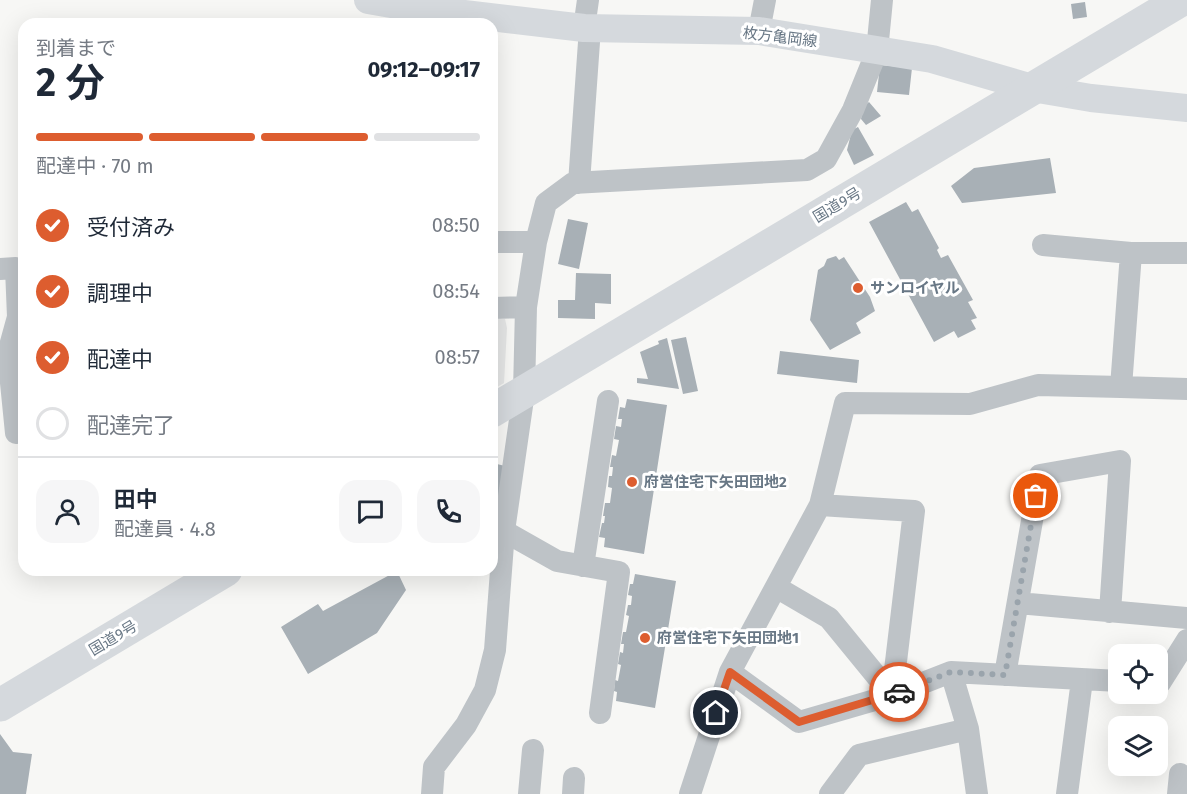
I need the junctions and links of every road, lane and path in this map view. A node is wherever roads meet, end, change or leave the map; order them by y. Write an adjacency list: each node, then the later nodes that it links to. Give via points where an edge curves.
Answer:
1 (368, 0): 6 (main road, 枚方亀岡線)
2 (588, 0): 9 (street)
3 (765, 0): 10 (street)
4 (882, 0): 11 (street)
5 (1181, 0): 12 (highway, 国道9号)
6 (412, 16): 7 (main road, 枚方亀岡線)
7 (441, 18)
8 (498, 22): 9 (main road, 枚方亀岡線)
9 (587, 28): 10 (main road, 枚方亀岡線); 14 (street)
10 (759, 32): 11 (main road, 枚方亀岡線)
11 (877, 51): 12 (main road, 枚方亀岡線, via 932,60); 14 (street, via 853,110 826,159 807,170)
12 (1032, 88): 13 (main road, 枚方亀岡線); 25 (highway, 国道9号)
13 (1187, 108)
14 (579, 183): 16 (street, via 573,183 546,203)
15 (498, 242): 16 (street)
16 (536, 242): 22 (street)
17 (1043, 245): 18 (street)
18 (1131, 253): 19 (street); 23 (street)
19 (1187, 253)
20 (0, 269): 28 (street, via 16,268 18,317 8,353)
21 (498, 308): 22 (street)
22 (526, 308): 25 (street)
23 (1121, 387): 24 (street); 29 (street, via 1038,385 970,404 845,403)
24 (1187, 389)
25 (524, 392): 27 (highway, 国道9号); 30 (street)
26 (609, 401): 31 (street)
27 (498, 407)
28 (13, 433)
29 (820, 505): 33 (street); 44 (street, via 914,512)
30 (504, 531): 31 (street, via 557,561); 49 (street, via 495,650 485,690 466,725 434,767)
31 (583, 566): 46 (street, via 620,572)
32 (216, 576): 45 (highway, 国道9号)
33 (776, 587): 39 (street); 44 (street, via 829,618)
34 (1018, 603): 35 (street); 35 (street, via 1040,475 1120,461); 41 (street)
35 (1110, 612): 36 (street)
36 (1187, 618)
37 (1187, 640): 38 (street)
38 (1168, 670)
39 (730, 672): 44 (street, via 799,722); 51 (street)
40 (951, 672): 41 (street); 44 (street); 47 (street)
41 (1005, 675): 42 (street)
42 (1082, 680): 43 (street); 54 (street)
43 (1108, 681)
44 (892, 695)
45 (0, 705)
46 (600, 713)
47 (968, 729): 52 (street, via 859,755); 53 (street)
48 (533, 750): 50 (street)
49 (432, 794)
50 (529, 794)
51 (690, 794)
52 (830, 794)
53 (976, 794)
54 (1067, 794)

